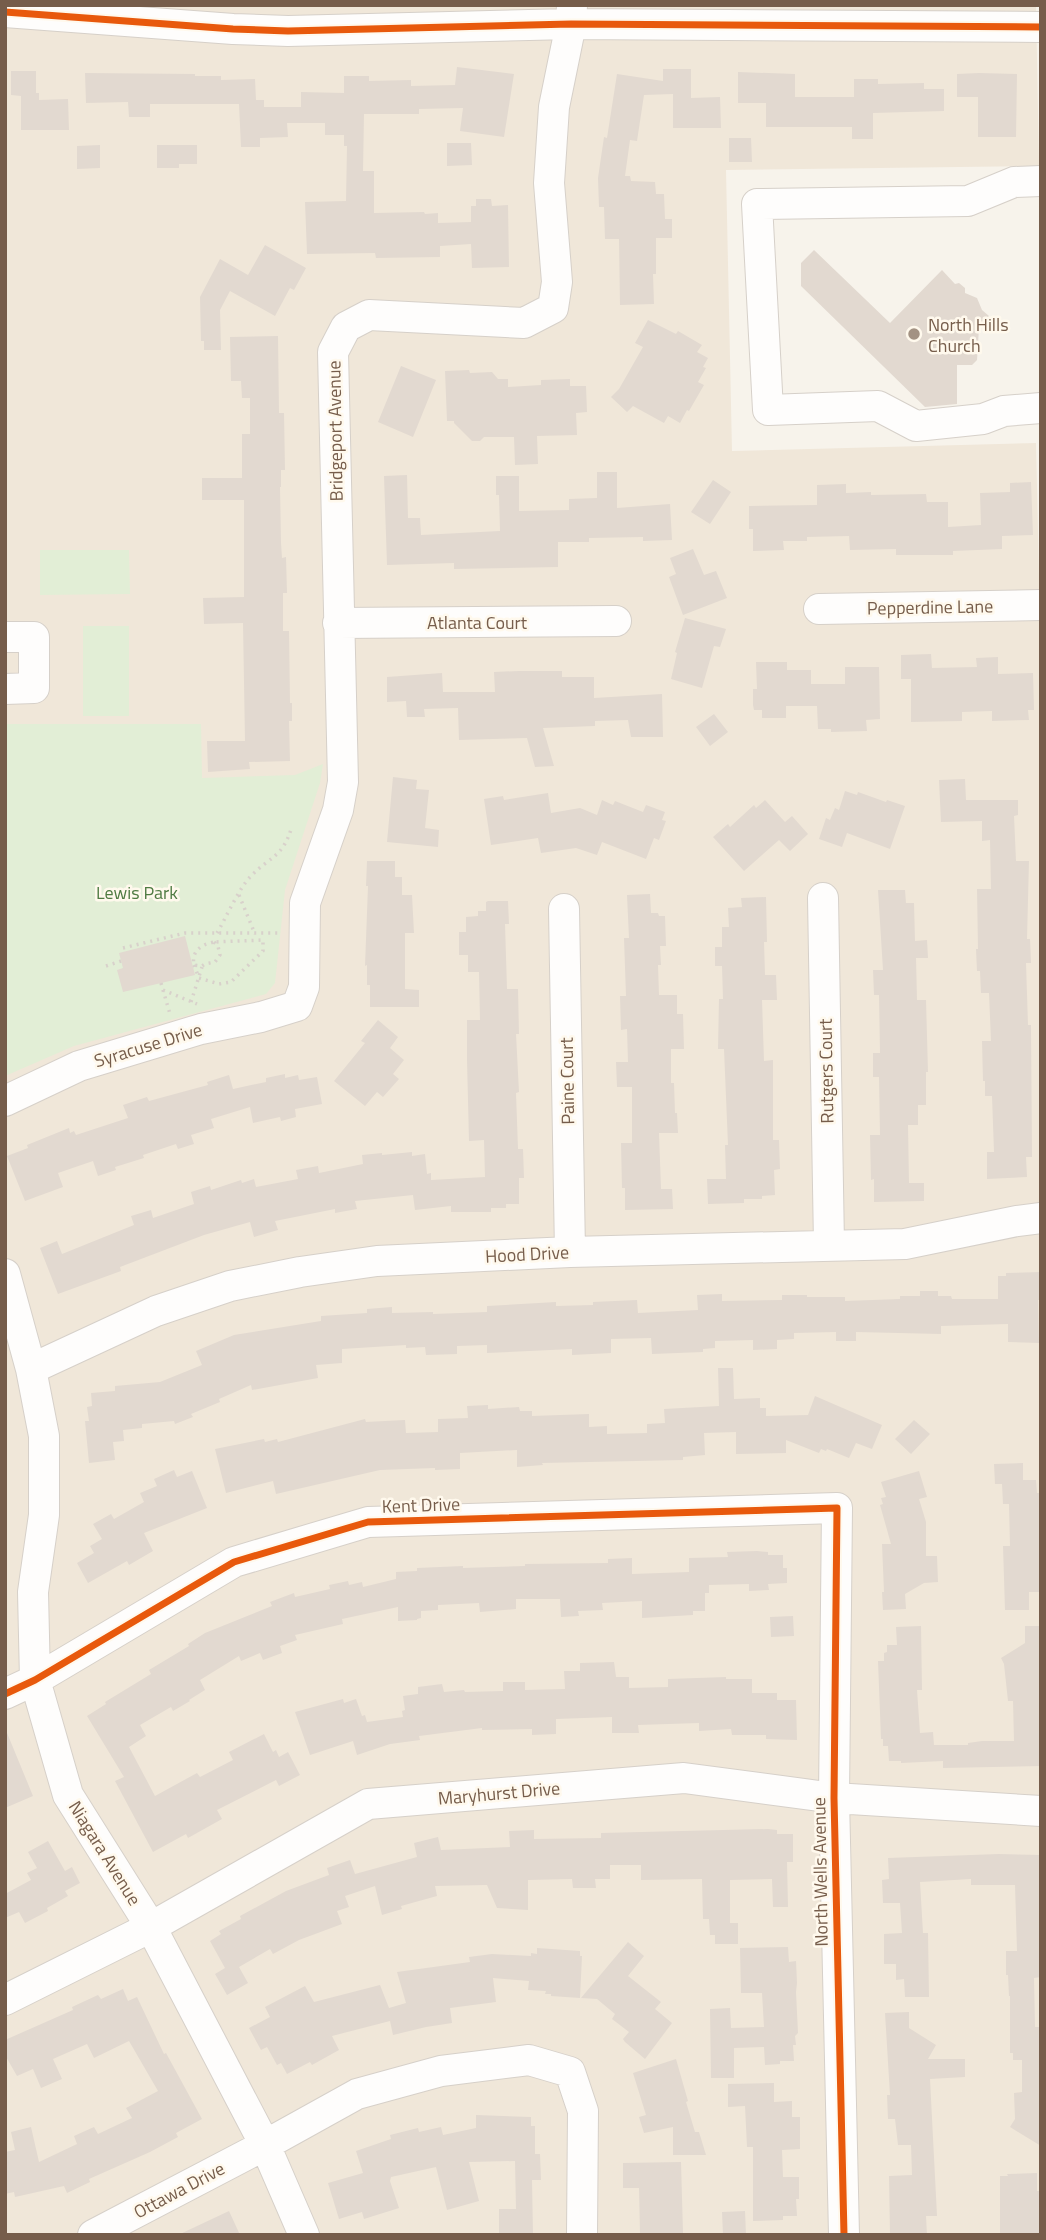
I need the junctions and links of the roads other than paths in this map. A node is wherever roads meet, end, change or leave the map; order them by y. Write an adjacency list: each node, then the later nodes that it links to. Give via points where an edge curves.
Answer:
1 (5, 12): 2 (street, via 288,31)
2 (571, 15): 3 (street); 9 (street, Bridgeport Avenue, via 553,120 550,183 557,282 553,308 524,323 369,315 346,327 333,352)
3 (1041, 27)
4 (1041, 181): 5 (street, via 1014,182 968,201 757,204 768,410 878,407 916,426)
5 (1041, 408)
6 (1041, 605): 7 (street, Pepperdine Lane)
7 (819, 609)
8 (616, 621): 9 (street, Atlanta Court)
9 (338, 623): 14 (street, Bridgeport Avenue, via 342,782 338,810 304,903 304,987)
10 (5, 637): 11 (street, via 34,637 34,688)
11 (5, 689)
12 (822, 898): 17 (street, Rutgers Court)
13 (564, 909): 18 (street, Paine Court)
14 (297, 1006): 15 (street, Syracuse Drive, via 79,1066)
15 (5, 1101)
16 (1041, 1219): 17 (street, Hood Drive, via 905,1244)
17 (829, 1244): 18 (street, Hood Drive)
18 (570, 1252): 20 (street, Hood Drive, via 377,1261 230,1286 156,1311)
19 (5, 1274): 20 (street, Niagara Avenue)
20 (31, 1369): 22 (street, Niagara Avenue, via 44,1436 44,1515 33,1592)
21 (837, 1508): 22 (street, Kent Drive, via 368,1522 234,1562); 24 (street, North Wells Avenue)
22 (34, 1680): 23 (street, Kent Drive); 26 (street, Niagara Avenue, via 68,1795)
23 (5, 1694)
24 (834, 1798): 25 (street, Maryhurst Drive); 26 (street, Maryhurst Drive, via 684,1778 368,1804); 32 (street, North Wells Avenue)
25 (1041, 1811)
26 (151, 1927): 27 (street, Maryhurst Drive); 28 (street, Niagara Avenue)
27 (5, 2000)
28 (265, 2145): 29 (street, Ottawa Drive); 30 (street, Niagara Avenue); 31 (street, Ottawa Drive, via 357,2094 441,2071 529,2060 570,2072 583,2111)
29 (93, 2235)
30 (304, 2235)
31 (582, 2235)
32 (844, 2235)

